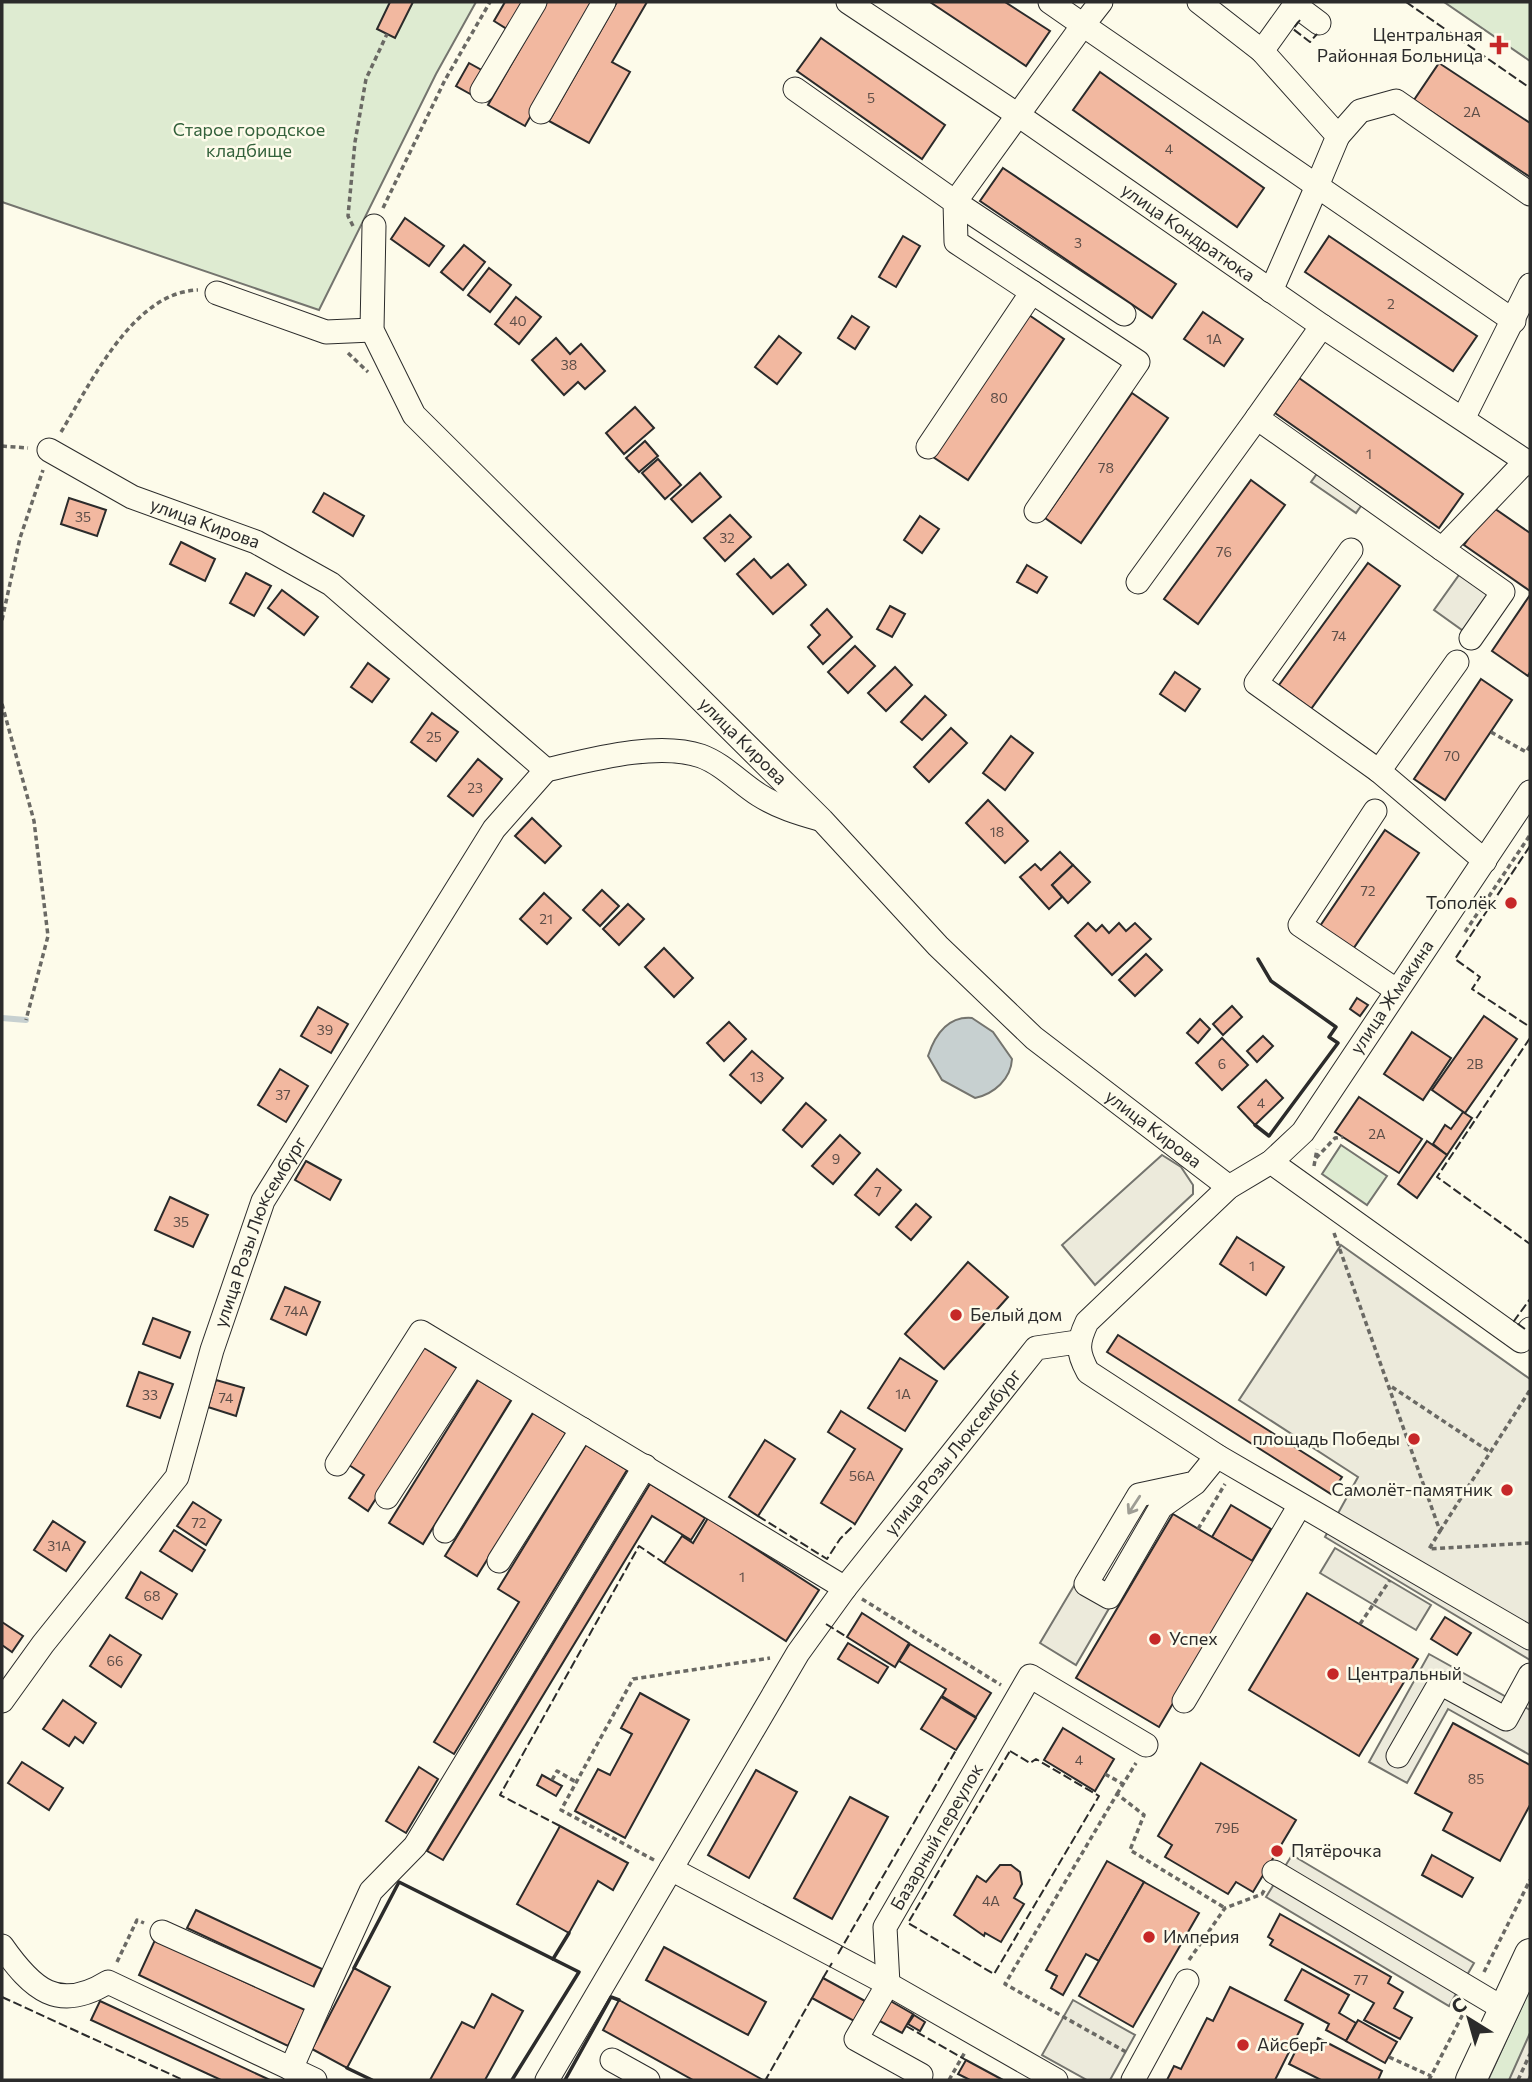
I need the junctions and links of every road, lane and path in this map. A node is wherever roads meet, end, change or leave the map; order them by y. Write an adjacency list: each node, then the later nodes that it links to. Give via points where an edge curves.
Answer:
1 (490, 2): 20 (path)
2 (535, 2): 13 (street)
3 (604, 2): 14 (street)
4 (848, 2): 15 (street, улица Кондратюка)
5 (1050, 2): 9 (street)
6 (1101, 2): 9 (street)
7 (1199, 2): 11 (street)
8 (1319, 23): 11 (street, via 1295,5)
9 (1083, 24): 15 (street); 17 (street)
10 (387, 34): 20 (path, via 366,79 355,142 348,216)
11 (1262, 51): 16 (street)
12 (795, 89): 19 (street)
13 (482, 91)
14 (541, 112)
15 (1018, 115): 19 (street); 22 (street, улица Кондратюка)
16 (1338, 136): 17 (street); 18 (street, via 1360,111 1396,101)
17 (1317, 186): 22 (street); 26 (street)
18 (1530, 194)
19 (955, 202): 23 (street, via 956,242); 25 (street)
20 (364, 227): 28 (street, улица Кирова)
21 (1530, 285): 26 (street)
22 (1271, 291): 27 (street, улица Кондратюка)
23 (1032, 292): 32 (street); 35 (street, via 1138,362)
24 (217, 293): 28 (street, via 326,332); 33 (path, via 186,290 166,296 150,309 121,337)
25 (1124, 314)
26 (1514, 321): 29 (street)
27 (1322, 326): 29 (street, улица Кондратюка); 30 (street)
28 (372, 330): 49 (street, улица Кирова, via 414,415)
29 (1464, 417): 34 (street, улица Кондратюка)
30 (1257, 418): 36 (street); 38 (street)
31 (2, 446): 33 (path)
32 (928, 447)
33 (49, 450): 39 (path, via 20,538); 45 (street, улица Кирова, via 132,497 256,542 331,584)
34 (1528, 462): 36 (street)
35 (1036, 511)
36 (1442, 549): 40 (street, via 1503,592)
37 (1351, 550): 46 (street, via 1256,683)
38 (1138, 582)
39 (2, 620)
40 (1471, 638)
41 (1457, 662): 46 (street)
42 (2, 704): 54 (path, via 34,821 48,936)
43 (1491, 732): 44 (path, via 1526,752)
44 (1530, 746)
45 (546, 770): 49 (street, via 603,756 680,752 720,766 790,811); 86 (street, улица Розы Люксембург, via 494,829 263,1201 212,1350 177,1477)
46 (1379, 771): 51 (street)
47 (1530, 792): 51 (street, улица Жмакина)
48 (1375, 811): 53 (street, via 1300,925)
49 (822, 820): 59 (street, улица Кирова, via 938,946 1034,1038)
50 (1530, 835): 52 (path)
51 (1485, 862): 53 (street, улица Жмакина)
52 (1461, 938)
53 (1396, 990): 58 (street, улица Жмакина, via 1303,1132)
54 (26, 1020)
55 (1343, 1137): 57 (path, via 1335,1138)
56 (1317, 1147): 57 (path)
57 (1315, 1158): 60 (path, via 1313,1176)
58 (1271, 1162): 59 (street); 60 (street)
59 (1229, 1187): 62 (street, via 1087,1322)
60 (1322, 1200): 61 (street); 64 (path)
61 (1526, 1335)
62 (1077, 1342): 69 (street, via 1088,1373); 80 (street, улица Розы Люксембург, via 1036,1348)
63 (473, 1364): 66 (street); 70 (street, via 421,1332); 73 (street)
64 (1390, 1386): 68 (path); 76 (path)
65 (1530, 1390): 68 (path)
66 (528, 1397): 67 (street); 75 (street)
67 (582, 1429): 71 (street); 78 (street)
68 (1490, 1452): 76 (path)
69 (1217, 1456): 72 (street); 74 (street)
70 (337, 1464)
71 (645, 1466): 80 (street); 104 (street, via 415,1846 371,1891)
72 (1195, 1483): 72 (street, one-way to 72, via 1139,1495 1086,1584 1108,1597 1161,1507)
73 (387, 1497)
74 (1300, 1505): 82 (street); 87 (street)
75 (445, 1531)
76 (1440, 1531): 77 (path, via 1429,1549)
77 (1530, 1544)
78 (499, 1562)
79 (1394, 1574): 81 (path)
80 (845, 1588): 83 (street, улица Розы Люксембург); 85 (path)
81 (1360, 1625)
82 (1530, 1638)
83 (798, 1653): 92 (path, via 633,1679); 95 (street, улица Розы Люксембург)
84 (1530, 1675): 89 (street, via 1506,1719 1440,1683)
85 (1024, 1686): 88 (street); 103 (street, Базарный переулок, via 885,1927)
86 (2, 1701)
87 (1184, 1701)
88 (1146, 1745): 93 (path)
89 (1398, 1756)
90 (1105, 1774): 93 (path)
91 (551, 1780): 92 (path, via 556,1771)
92 (576, 1782): 95 (path, via 561,1811)
93 (1123, 1784): 94 (path)
94 (1117, 1794): 97 (path, via 1144,1815 1130,1850); 110 (path, via 1005,1984)
95 (671, 1869): 103 (street); 115 (street, улица Розы Люксембург)
96 (1274, 1872): 97 (path, via 1262,1894); 105 (street)
97 (1225, 1908): 101 (path)
98 (162, 1931): 102 (path, via 137,1920); 104 (street)
99 (2, 1946): 102 (street, via 30,1979 63,1999 88,1995)
100 (1530, 1954): 105 (main road)
101 (1187, 1972): 110 (street)
102 (108, 1982): 109 (street)
103 (888, 1984): 111 (street); 112 (street, via 856,2039)
104 (320, 2003): 109 (street)
105 (1504, 2009): 118 (main road)
106 (1530, 2054): 119 (path)
107 (1389, 2057): 113 (path)
108 (612, 2060): 116 (street)
109 (291, 2068): 114 (street)
110 (1138, 2071)
111 (1022, 2072): 117 (street)
112 (920, 2075)
113 (1431, 2076)
114 (315, 2080)
115 (547, 2080)
116 (648, 2080)
117 (1056, 2080)
118 (1471, 2080)
119 (1518, 2080)

